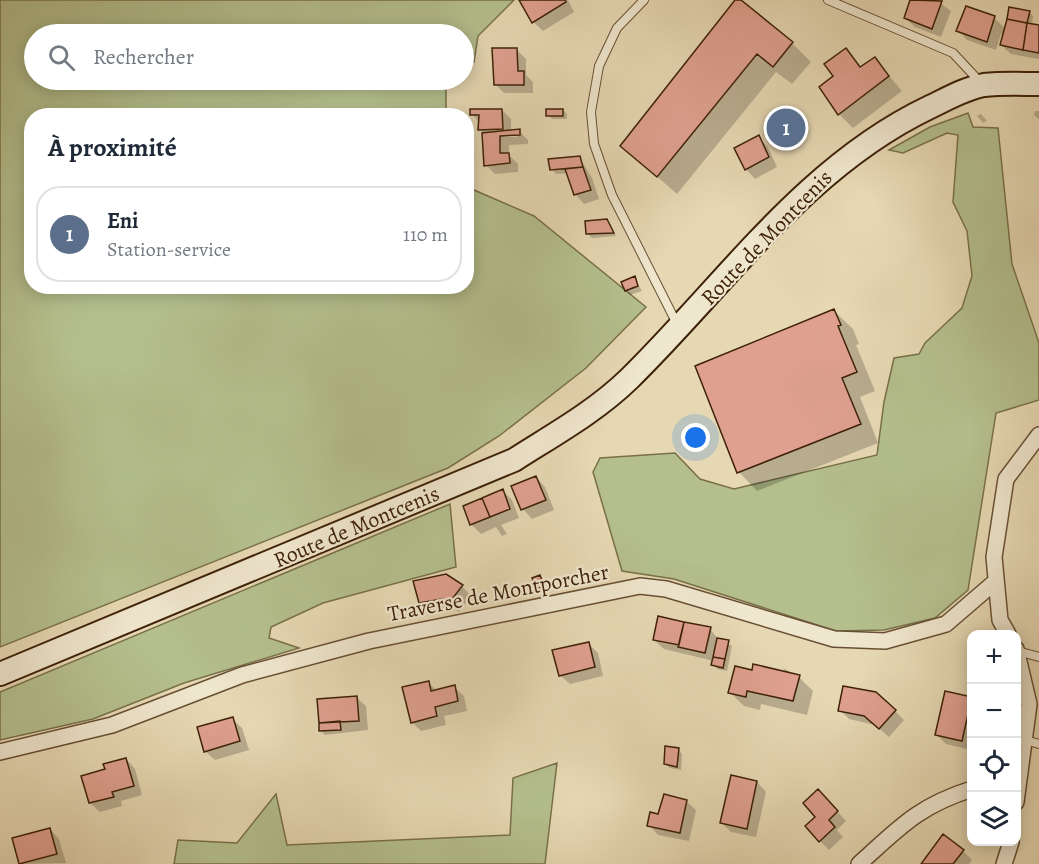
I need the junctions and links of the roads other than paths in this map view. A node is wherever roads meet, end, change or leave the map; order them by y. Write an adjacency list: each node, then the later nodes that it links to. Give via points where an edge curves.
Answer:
1 (644, 0): 5 (lane, Route de Montcenis, via 617,28 598,66 591,112 594,144 612,195)
2 (828, 0): 4 (lane, via 953,53)
3 (1039, 84): 4 (main road, Route de Montcenis)
4 (983, 85): 5 (main road, Route de Montcenis, via 912,115 836,165 766,230)
5 (679, 327): 12 (main road, Route de Montcenis, via 627,381 579,419 514,460)
6 (1039, 435): 7 (street, via 1006,479 994,557)
7 (996, 581): 8 (street, via 1000,620); 14 (street, Traverse de Montporcher, via 946,624 885,641 834,639 666,589 640,586 369,641 242,675 112,725)
8 (1006, 630)
9 (1021, 651): 10 (lane)
10 (1039, 657)
11 (1021, 668): 13 (street)
12 (0, 674)
13 (1032, 742): 15 (street)
14 (0, 752)
15 (1021, 779)
16 (967, 791): 18 (street, via 908,818)
17 (1010, 846): 19 (street)
18 (860, 864)
19 (1004, 864)

